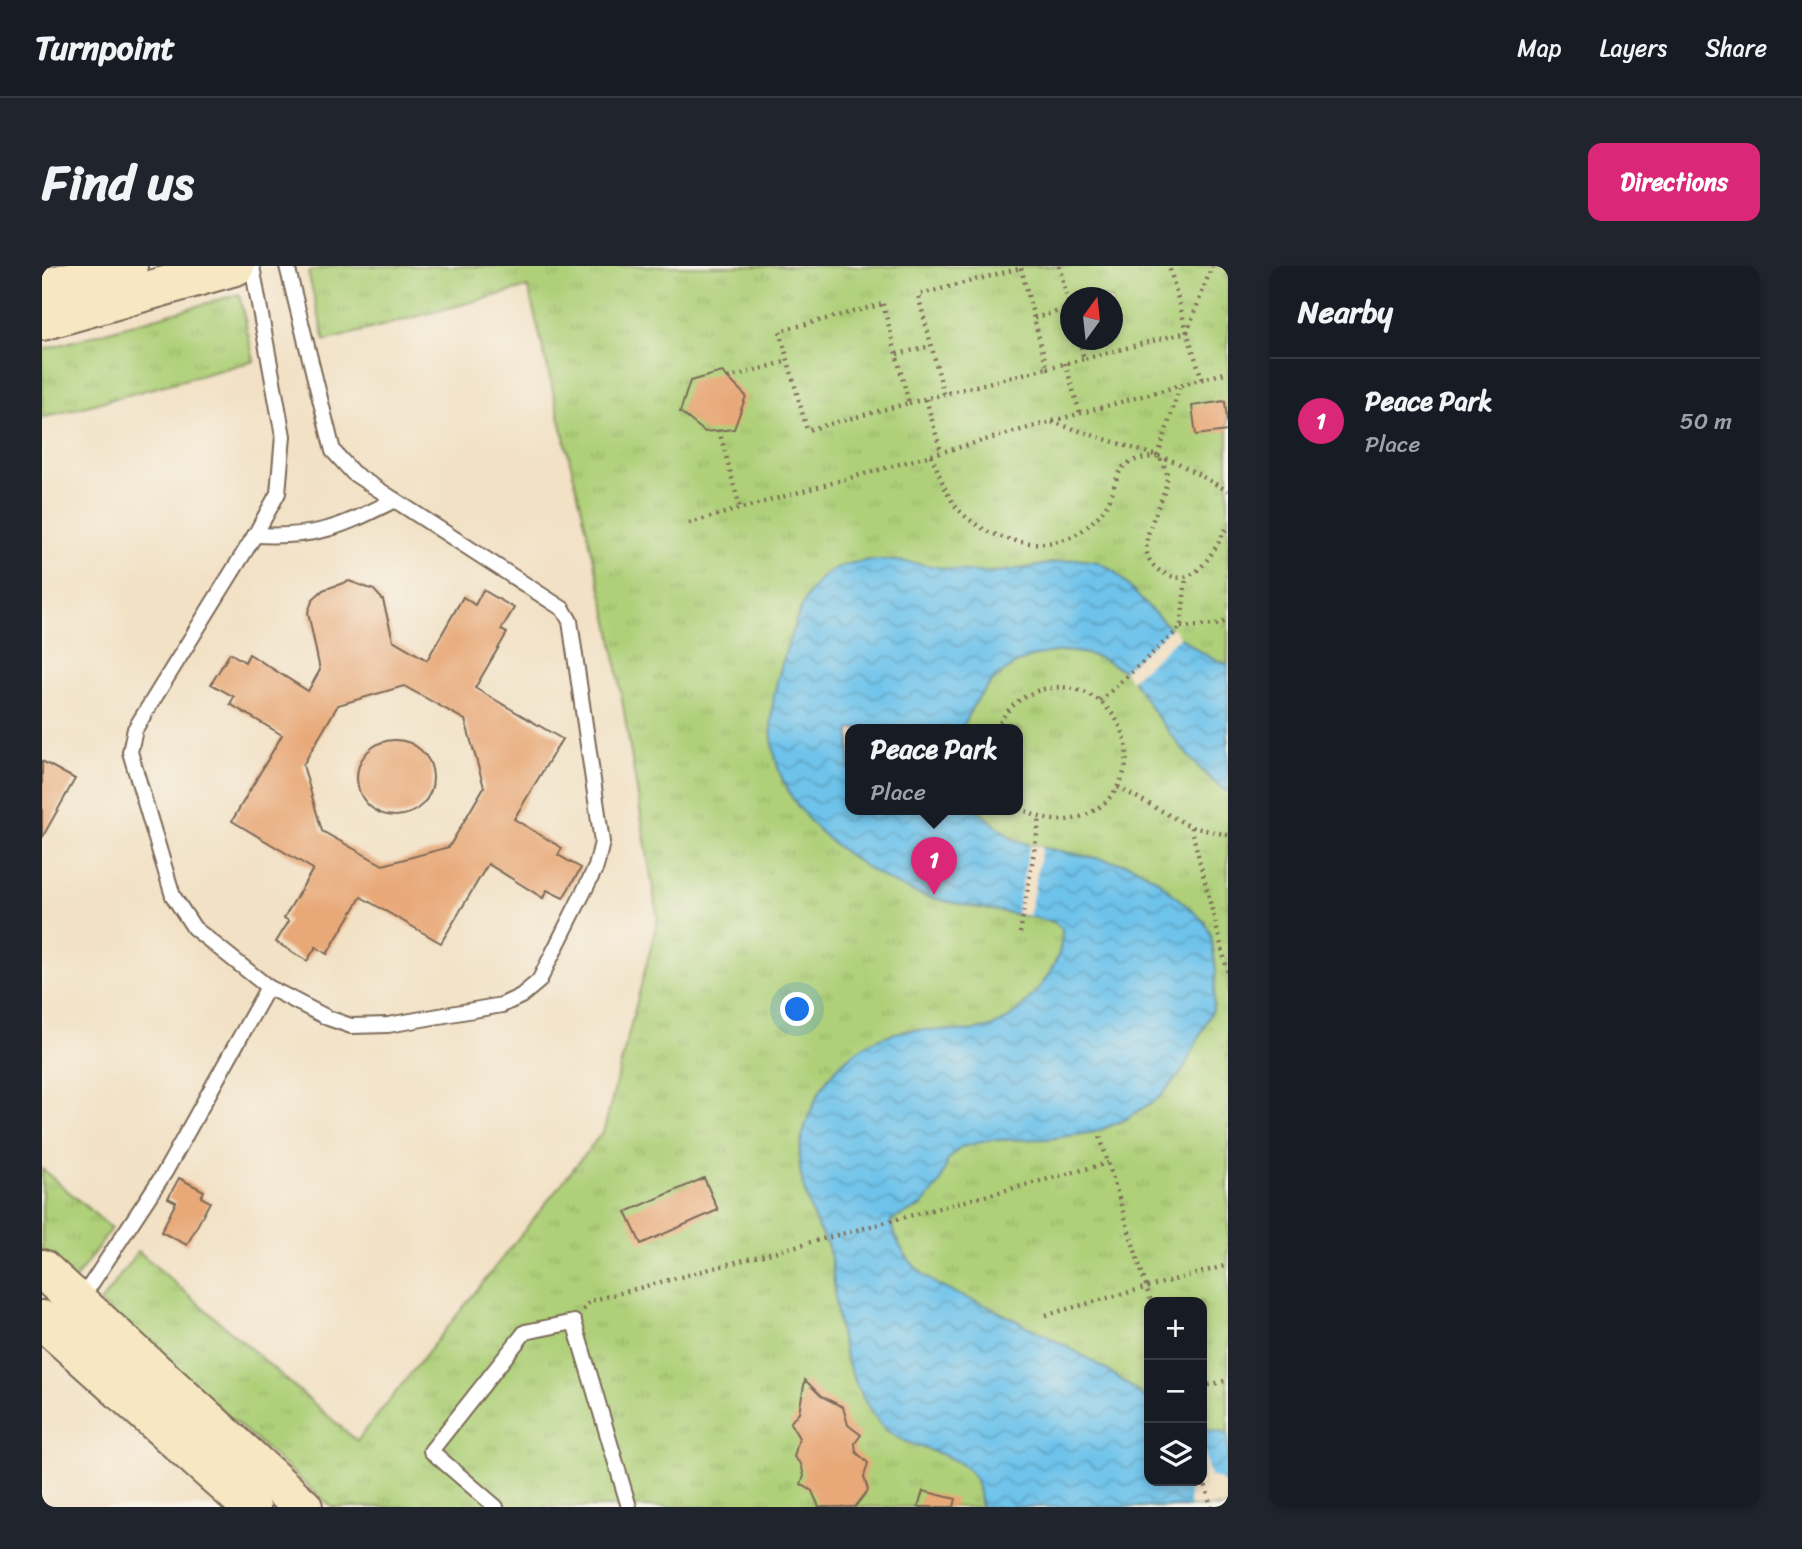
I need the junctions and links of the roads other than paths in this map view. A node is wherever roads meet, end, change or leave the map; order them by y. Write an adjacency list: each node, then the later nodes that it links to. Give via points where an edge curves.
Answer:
1 (128, 266): 5 (main road)
2 (235, 266): 6 (main road)
3 (252, 266): 8 (lane, via 283,436 278,492)
4 (287, 266): 7 (lane, via 333,452 353,473)
5 (42, 289)
6 (42, 321)
7 (395, 500): 8 (lane, via 335,530 290,537); 9 (lane, via 563,609 570,621 602,842 596,867 539,981 502,1005 388,1025 351,1026)
8 (255, 535): 9 (lane, via 135,729 131,752 173,896 194,928)
9 (268, 987): 11 (lane, via 165,1172)
10 (42, 1269): 11 (main road)
11 (79, 1303): 14 (main road)
12 (42, 1320): 13 (main road)
13 (251, 1507)
14 (303, 1507)
15 (496, 1507): 16 (lane, via 431,1451 525,1332 574,1322)
16 (629, 1507)

